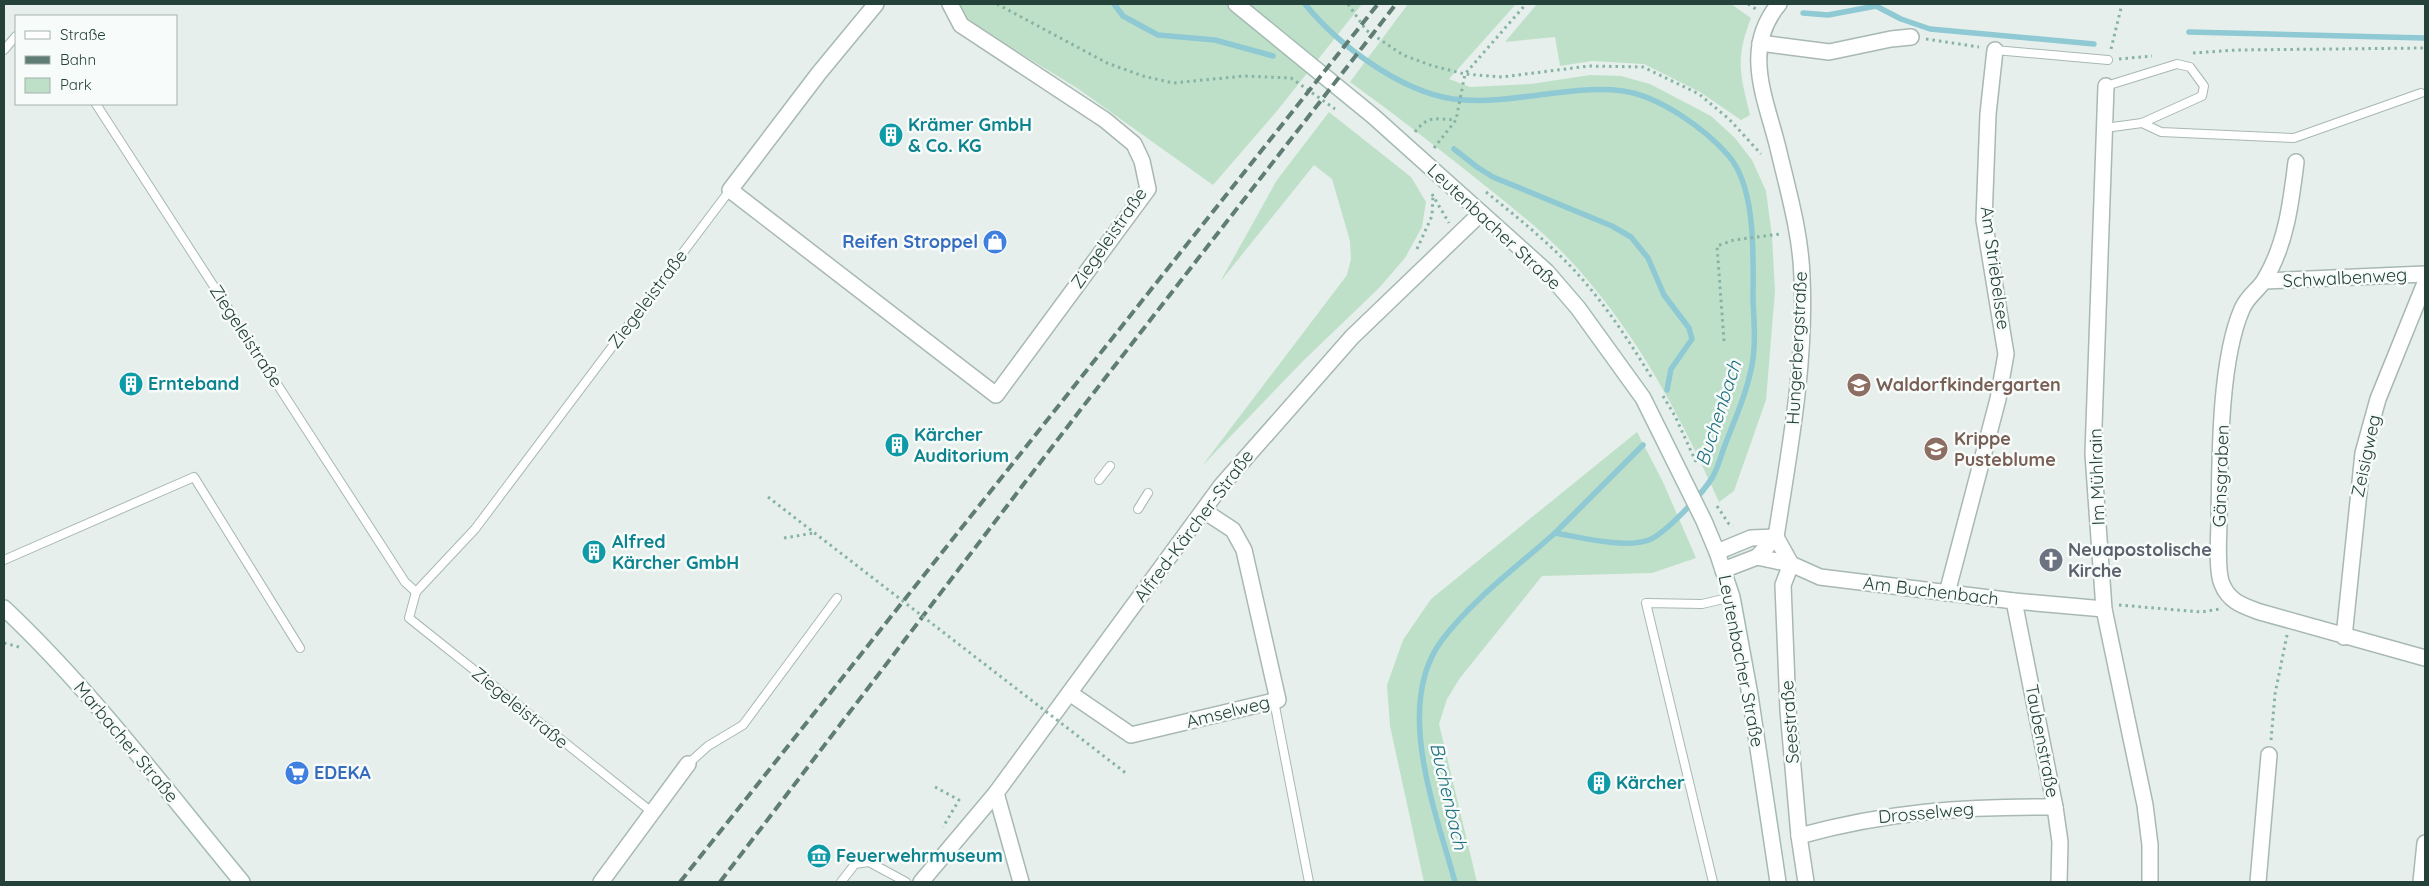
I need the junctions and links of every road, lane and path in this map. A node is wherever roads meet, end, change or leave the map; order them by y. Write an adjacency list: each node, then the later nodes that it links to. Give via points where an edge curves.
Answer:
1 (876, 4): 33 (street, Ziegeleistraße)
2 (950, 4): 33 (street, Ziegeleistraße, via 961,25 1105,120 1134,144 1142,161 1148,189 996,395)
3 (997, 4): 22 (path, via 1107,63 1143,76 1173,83 1244,76 1291,78)
4 (1236, 4): 35 (street, Leutenbacher Straße, via 1372,116)
5 (1348, 4): 18 (path, via 1366,30 1403,55)
6 (1526, 4): 18 (path)
7 (1779, 4): 11 (street, Hungerbergstraße)
8 (2122, 4): 17 (path)
9 (15, 37): 13 (lane)
10 (1911, 37): 11 (street, via 1829,52); 14 (path)
11 (1760, 43): 49 (street, Hungerbergstraße, via 1760,82 1798,233 1802,277 1797,404)
12 (2425, 48): 15 (path, via 2237,50)
13 (4, 50)
14 (1995, 50): 17 (lane); 58 (street, Am Striebelsee, via 1988,114 1984,220 2006,354 1998,400)
15 (2191, 54)
16 (2154, 56): 17 (path)
17 (2108, 60)
18 (1465, 74): 23 (path); 30 (path, via 1502,77 1589,66 1643,67 1699,94 1729,119)
19 (2106, 86): 24 (lane, Im Mühlrain, via 2177,64 2190,67 2204,86 2202,96); 25 (street, Im Mühlrain)
20 (2421, 93): 24 (lane, via 2294,138 2161,132)
21 (97, 105): 57 (lane, Ziegeleistraße, via 405,582)
22 (1338, 111)
23 (1456, 120): 26 (path, via 1431,118 1424,121 1415,133); 28 (path)
24 (2142, 123): 25 (lane, Im Mühlrain)
25 (2105, 128): 62 (street, Im Mühlrain, via 2093,454)
26 (1421, 138)
27 (1427, 143): 28 (path)
28 (1434, 148): 29 (path)
29 (1439, 153)
30 (1767, 161)
31 (2296, 162): 38 (street, Gänsgraben, via 2283,239)
32 (1427, 188): 34 (path)
33 (730, 190): 57 (lane, Ziegeleistraße, via 474,529)
34 (1439, 206)
35 (1481, 213): 47 (street, Alfred-Kärcher-Straße, via 1352,337 1256,445); 52 (street, Leutenbacher Straße, via 1547,272 1578,308 1643,398)
36 (1772, 236): 40 (path, via 1734,240 1716,246)
37 (2425, 274): 38 (street, Schwalbenweg)
38 (2264, 282): 65 (street, Gänsgraben, via 2252,291 2242,309 2226,386 2220,453 2221,584 2234,602)
39 (2425, 283): 66 (street, Zeisigweg, via 2378,399 2364,453)
40 (1724, 341)
41 (1110, 466): 42 (lane)
42 (1099, 480)
43 (1148, 493): 46 (lane)
44 (768, 497): 48 (path, bridge)
45 (1717, 505): 51 (path, via 1729,524 1738,529 1747,528)
46 (1138, 509)
47 (1204, 510): 69 (street, Alfred-Kärcher-Straße); 70 (street, Amselweg, via 1233,530 1244,550 1278,700)
48 (814, 534): 50 (path); 73 (path, bridge)
49 (1776, 537): 51 (street); 53 (street); 55 (street)
50 (784, 538)
51 (1751, 538): 52 (street)
52 (1717, 552): 56 (street, Leutenbacher Straße)
53 (1757, 557): 55 (street, Am Buchenbach); 56 (street)
54 (4, 560): 67 (lane, via 194,477)
55 (1792, 564): 58 (street, Am Buchenbach, via 1820,577); 79 (street, Seestraße, via 1783,585 1788,710)
56 (1723, 570): 59 (street, Leutenbacher Straße)
57 (416, 592): 78 (lane, Ziegeleistraße, via 409,618)
58 (1947, 593): 61 (street, Am Buchenbach)
59 (1732, 597): 88 (lane, via 1702,604 1646,603); 89 (street, Leutenbacher Straße)
60 (837, 598): 72 (lane, via 743,725 708,746)
61 (2014, 601): 62 (street, Am Buchenbach); 77 (street, Taubenstraße)
62 (2111, 607): 64 (path); 92 (street, Im Mühlrain, via 2145,806)
63 (4, 608): 81 (street, Marbacher Straße, via 94,701)
64 (2201, 612)
65 (2290, 622): 66 (street, Gänsgraben); 71 (path, via 2275,694)
66 (2344, 637): 68 (street, Gänsgraben)
67 (300, 648)
68 (2425, 658)
69 (1070, 694): 70 (street, Amselweg, via 1131,735); 75 (street, Alfred-Kärcher-Straße)
70 (1274, 701): 87 (lane)
71 (2269, 755): 93 (street)
72 (688, 764): 78 (street)
73 (1127, 774)
74 (935, 787): 76 (path)
75 (996, 793): 85 (street, Alfred-Kärcher-Straße); 86 (street)
76 (958, 800)
77 (2055, 807): 79 (street, Drosselweg, via 1976,808 1887,815); 91 (street, Taubenstraße, via 2060,842)
78 (654, 813): 82 (street)
79 (1799, 836): 90 (street, Seestraße)
80 (2425, 843): 94 (street)
81 (242, 882)
82 (600, 882)
83 (841, 882): 84 (lane, via 855,864 869,862)
84 (906, 882)
85 (921, 882)
86 (1021, 882)
87 (1309, 882)
88 (1713, 882)
89 (1778, 882)
90 (1806, 882)
91 (2059, 882)
92 (2150, 882)
93 (2258, 882)
94 (2421, 882)

